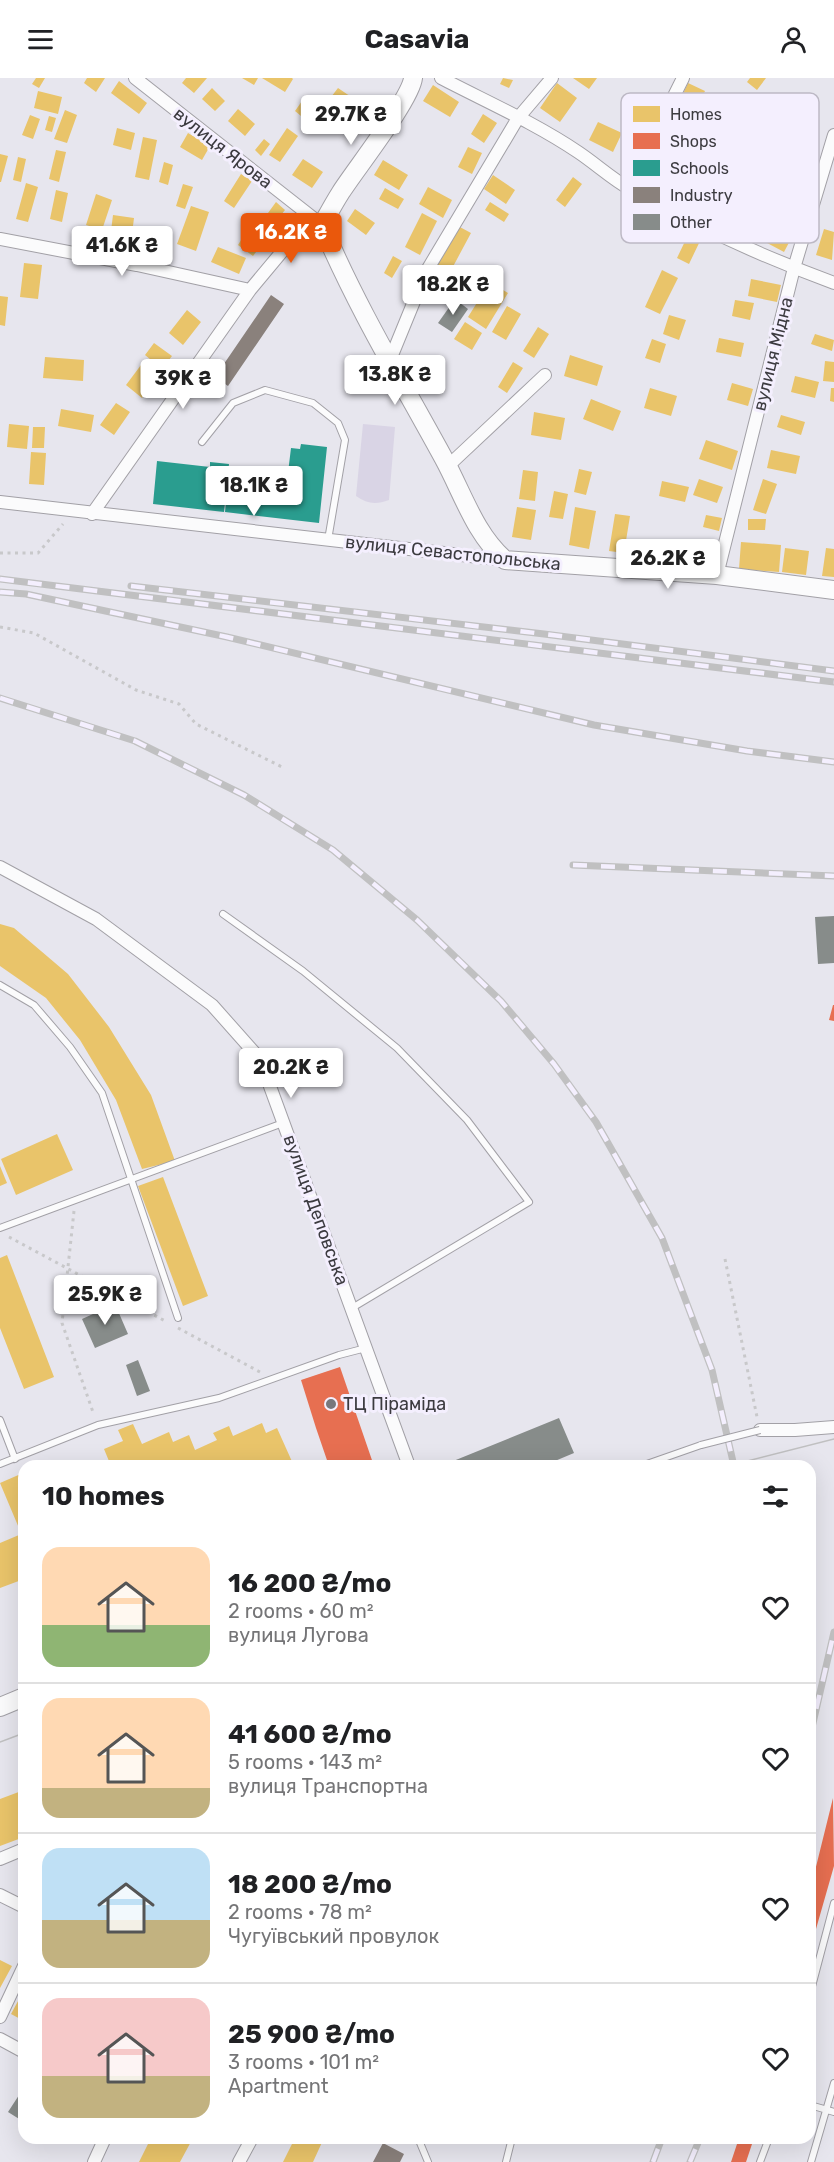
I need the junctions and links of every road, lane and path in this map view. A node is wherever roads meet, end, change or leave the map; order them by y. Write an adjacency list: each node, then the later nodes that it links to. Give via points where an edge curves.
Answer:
1 (135, 78): 11 (street, вулиця Ярова)
2 (413, 78): 11 (street, via 401,104)
3 (441, 78): 7 (street)
4 (552, 78): 7 (street)
5 (683, 78): 6 (street)
6 (676, 93)
7 (518, 118): 9 (street, via 577,151); 18 (street, via 426,272)
8 (834, 135): 10 (street, вулиця Мідна)
9 (621, 183)
10 (819, 185)
11 (322, 225): 17 (street, via 285,248); 18 (street, вулиця Ярова, via 343,274)
12 (0, 239): 17 (street)
13 (737, 243): 15 (street)
14 (802, 243): 15 (street, вулиця Мідна)
15 (794, 268): 16 (street); 28 (street, вулиця Мідна)
16 (834, 283)
17 (250, 290): 24 (street)
18 (390, 360): 21 (street, вулиця Ярова)
19 (545, 375): 21 (street)
20 (202, 442): 25 (lane, via 233,403 265,390 313,403 338,423 345,440)
21 (448, 466): 27 (street, вулиця Ярова, via 480,531)
22 (0, 502): 23 (street, вулиця Севастопольська)
23 (73, 511): 24 (street, вулиця Севастопольська); 26 (path, via 38,553)
24 (92, 513): 25 (street, вулиця Севастопольська)
25 (328, 540): 27 (street, вулиця Севастопольська)
26 (0, 553)
27 (505, 560): 28 (street, вулиця Севастопольська)
28 (717, 575): 29 (street, вулиця Севастопольська)
29 (834, 590)
30 (0, 627): 31 (path, via 34,633 136,690 179,704 196,724)
31 (282, 767)
32 (0, 867): 35 (street, вулиця Деповська, via 96,918 212,1005 260,1059)
33 (223, 914): 41 (lane, via 303,971 397,1048 467,1120 529,1202)
34 (0, 985): 36 (lane, via 34,1005 102,1093)
35 (284, 1122): 36 (lane); 41 (street, вулиця Деповська)
36 (131, 1179): 37 (lane); 42 (lane)
37 (75, 1200): 38 (lane); 40 (path)
38 (0, 1230): 40 (path)
39 (725, 1259): 48 (path)
40 (67, 1268): 44 (path); 46 (path, via 62,1323)
41 (352, 1308): 43 (street, вулиця Деповська)
42 (178, 1318)
43 (367, 1348): 44 (lane); 50 (street, вулиця Деповська)
44 (272, 1379): 46 (lane, via 219,1398)
45 (0, 1420): 49 (lane)
46 (98, 1425): 49 (lane)
47 (834, 1427): 48 (street)
48 (760, 1430): 51 (lane, bridge)
49 (15, 1459): 52 (lane)
50 (407, 1460)
51 (658, 1460)
52 (0, 1464)
53 (18, 1700): 54 (street)
54 (0, 1707)
55 (18, 1852): 56 (street)
56 (0, 1859)
57 (0, 1895): 58 (street)
58 (18, 1903)
59 (834, 1903): 60 (lane)
60 (816, 1971)
61 (18, 1979): 62 (street)
62 (0, 2018)
63 (0, 2039): 64 (street)
64 (18, 2049)
65 (834, 2083): 67 (lane)
66 (816, 2107): 67 (lane)
67 (827, 2110): 68 (lane); 79 (lane)
68 (834, 2112)
69 (102, 2144): 74 (street)
70 (249, 2144): 75 (street)
71 (420, 2144): 76 (lane)
72 (510, 2144): 77 (lane)
73 (767, 2144): 78 (lane)
74 (94, 2162)
75 (239, 2162)
76 (428, 2162)
77 (506, 2162)
78 (760, 2162)
79 (811, 2162)

